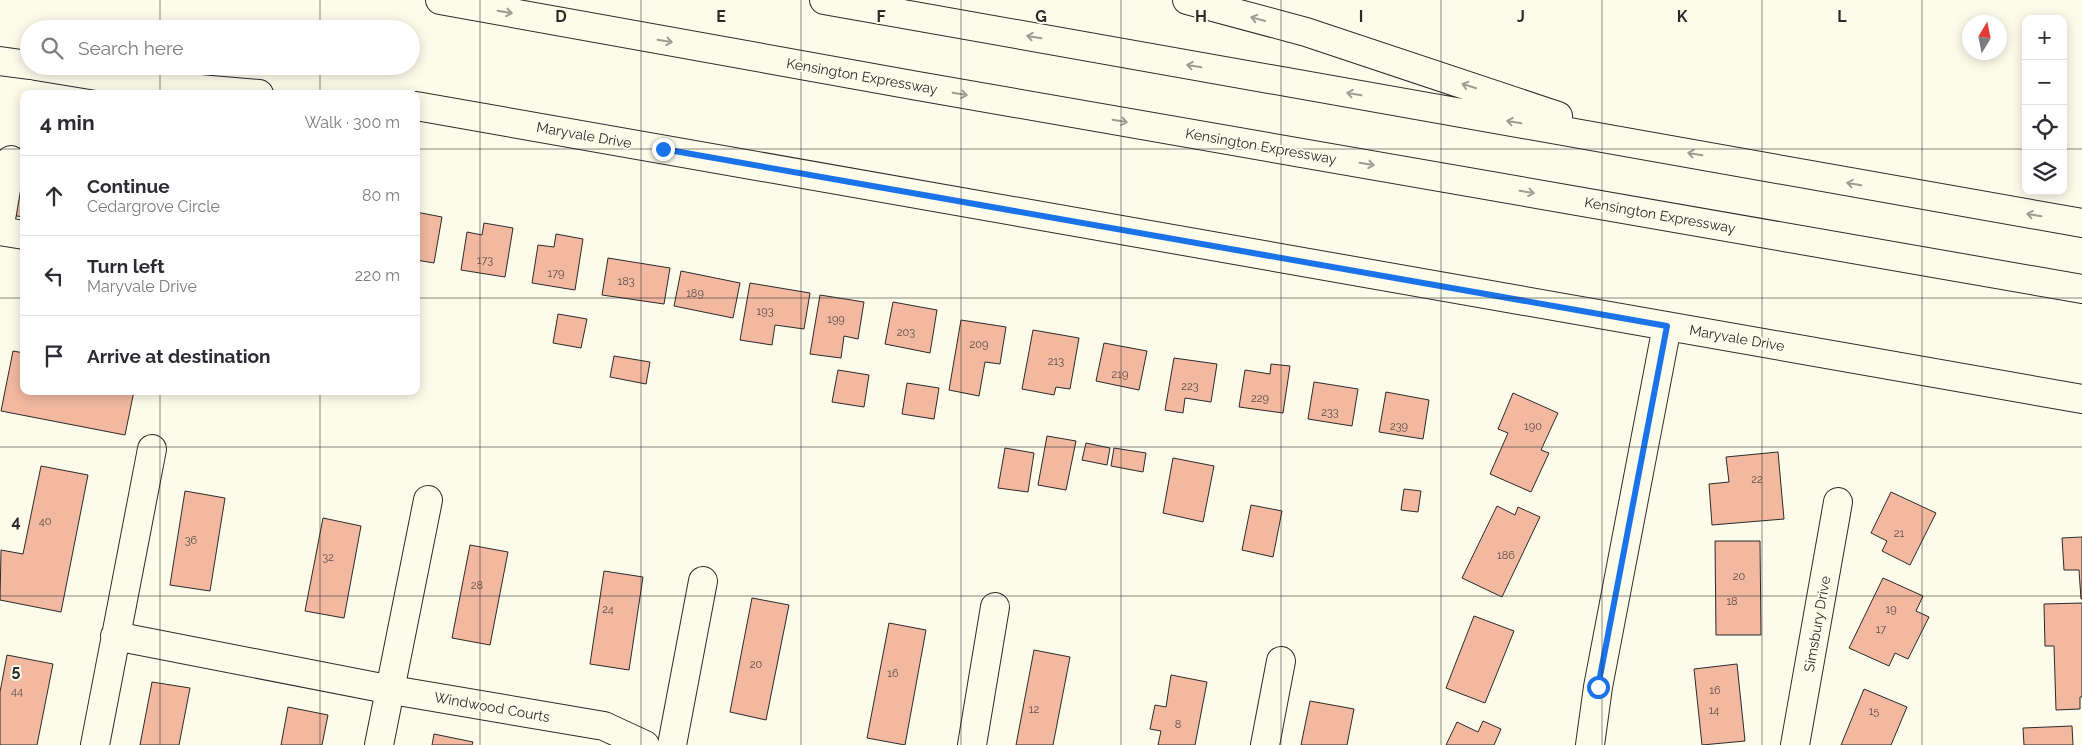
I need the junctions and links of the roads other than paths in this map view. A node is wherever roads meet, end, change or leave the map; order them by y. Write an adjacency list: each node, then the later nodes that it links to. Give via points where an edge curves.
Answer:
1 (440, 0): 16 (main road, Kensington Expressway, one-way to 16)
2 (824, 0): 10 (main road, one-way to 2)
3 (1187, 0): 10 (main road, one-way to 3, via 1306,32)
4 (0, 61): 5 (main road)
5 (20, 64)
6 (81, 75): 7 (main road)
7 (151, 89): 8 (main road)
8 (173, 90)
9 (420, 107): 17 (main road, Maryvale Drive)
10 (1648, 146): 12 (main road, one-way to 10)
11 (12, 157): 13 (main road)
12 (2082, 224)
13 (0, 225)
14 (0, 231): 15 (main road)
15 (20, 234)
16 (2082, 289)
17 (1667, 326): 18 (main road, Maryvale Drive); 33 (main road)
18 (2082, 399)
19 (152, 449): 24 (main road)
20 (428, 500): 26 (main road)
21 (1838, 502): 34 (main road, Simsbury Drive)
22 (703, 581): 30 (main road)
23 (996, 607): 31 (main road)
24 (115, 636): 26 (main road, Windwood Courts); 27 (main road)
25 (1281, 661): 32 (main road)
26 (392, 690): 28 (main road); 29 (main road, Windwood Courts, via 604,726)
27 (95, 745)
28 (379, 745)
29 (645, 745)
30 (672, 745)
31 (972, 745)
32 (1265, 745)
33 (1590, 745)
34 (1795, 745)

